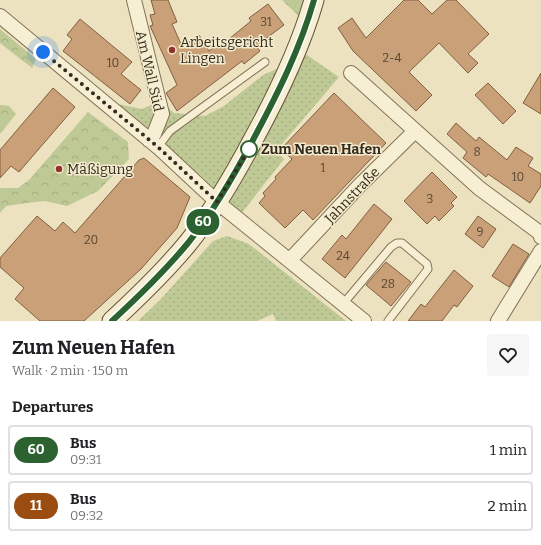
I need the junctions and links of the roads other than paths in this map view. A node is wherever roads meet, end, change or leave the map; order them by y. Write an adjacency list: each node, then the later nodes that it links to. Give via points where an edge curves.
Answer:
1 (134, 0): 7 (street, Am Wall Süd, via 162,114 154,134)
2 (314, 0): 8 (main road, via 305,31 276,97)
3 (0, 16): 7 (street)
4 (266, 62): 7 (lane)
5 (351, 73): 6 (street)
6 (415, 131): 9 (street, via 479,188 540,233); 11 (street, Jahnstraße)
7 (154, 144): 8 (street)
8 (217, 202): 11 (street); 13 (main road, via 189,242 154,282)
9 (541, 237)
10 (541, 251): 16 (street)
11 (290, 260): 12 (street)
12 (343, 304): 14 (street); 15 (lane, via 391,247 397,243 402,244 428,264 428,269)
13 (112, 321)
14 (364, 321)
15 (388, 321)
16 (498, 321)

